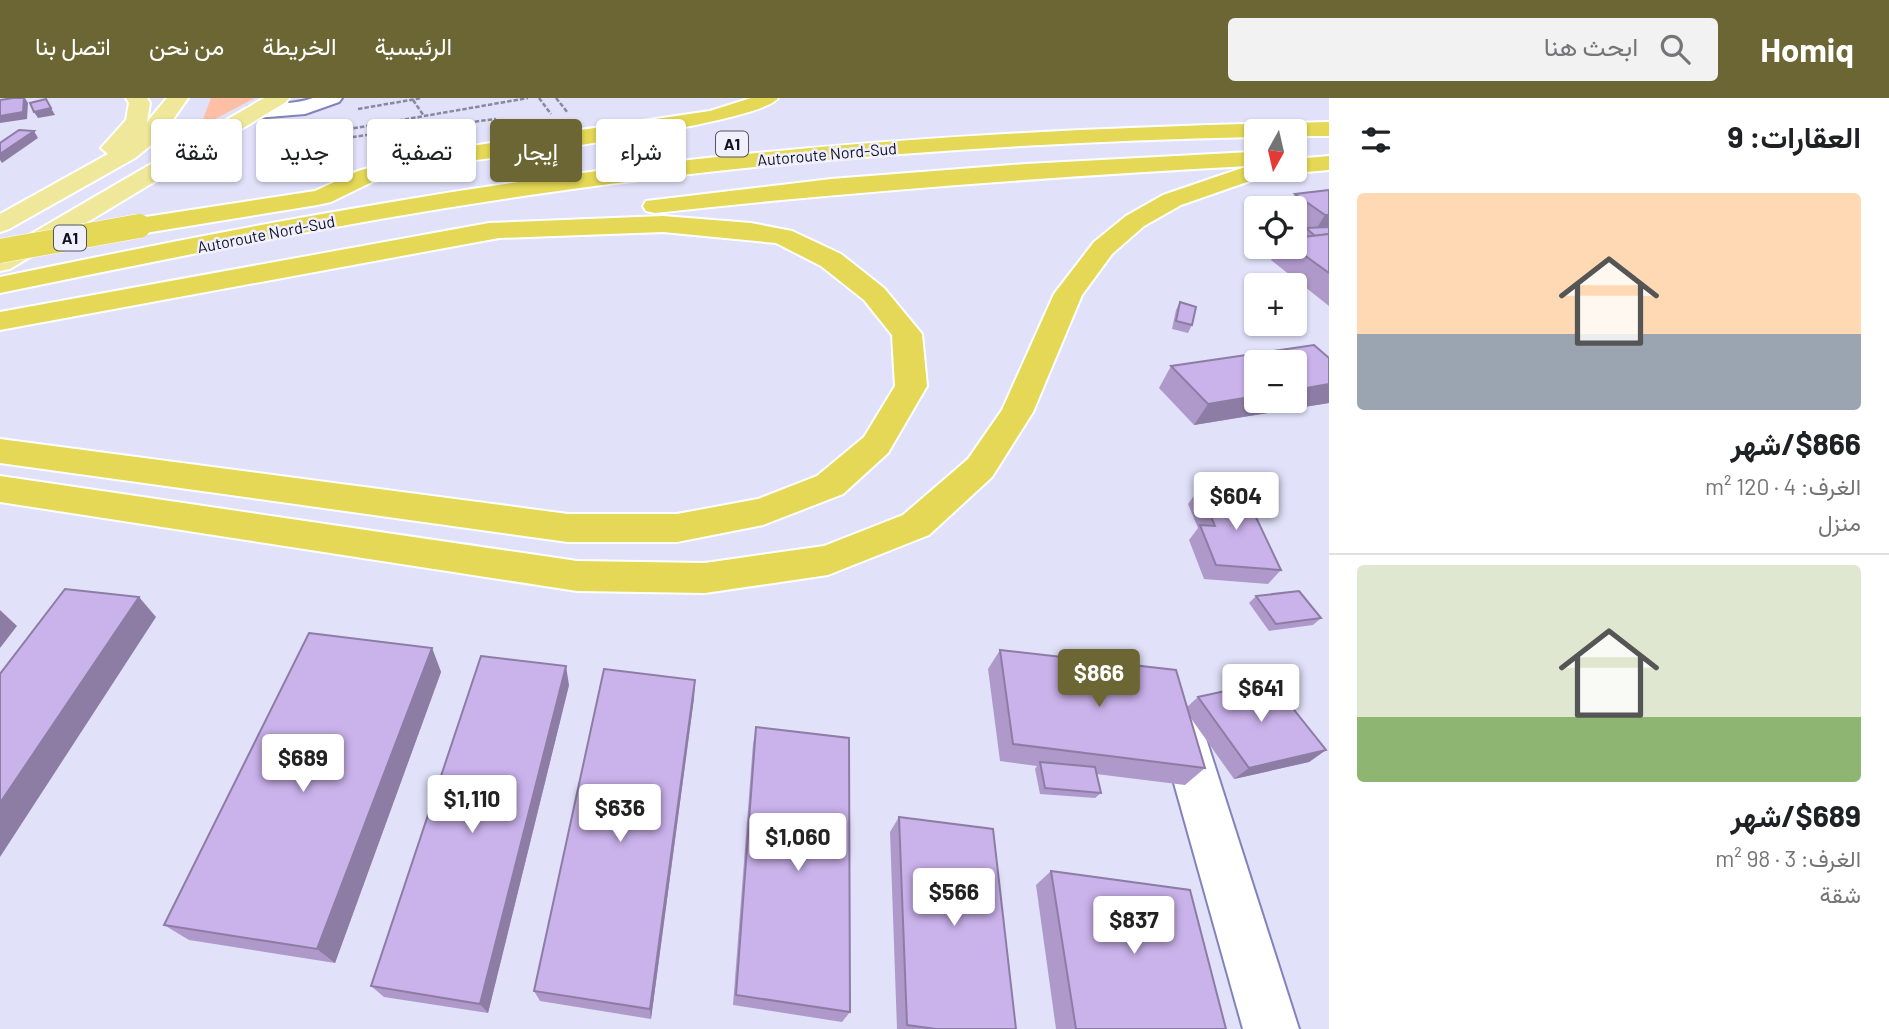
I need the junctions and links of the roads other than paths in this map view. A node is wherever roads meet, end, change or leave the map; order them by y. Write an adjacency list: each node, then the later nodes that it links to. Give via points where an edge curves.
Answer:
1 (136, 98): 16 (main road, via 140,103 132,128)
2 (178, 98): 16 (main road, via 152,133)
3 (279, 98): 7 (main road)
4 (332, 98): 7 (street, via 305,108)
5 (768, 98): 17 (highway, via 711,117 417,161 366,176)
6 (1329, 108): 8 (highway)
7 (256, 112): 21 (main road)
8 (1142, 112)
9 (1115, 113): 17 (highway, Autoroute Nord-Sud / A1, via 769,140 520,167)
10 (1329, 129): 22 (highway, Autoroute Nord-Sud / A1, via 1032,139 829,153 650,172 442,200)
11 (1307, 159): 13 (highway)
12 (1244, 160): 19 (highway, via 831,186 669,204)
13 (1329, 160): 14 (highway)
14 (1307, 164)
15 (1244, 175): 25 (highway, via 1172,200 1135,221 1103,248 1068,294 1017,412 980,468 916,525 828,560 705,578 577,576)
16 (74, 183): 18 (main road)
17 (322, 197): 20 (highway, Autoroute Nord-Sud / A1, bridge)
18 (0, 224)
19 (489, 232): 23 (highway); 24 (highway, via 663,224 783,237 831,260 874,293 906,334 911,386 876,444 830,485 763,512 677,528 568,528)
20 (0, 251)
21 (0, 263)
22 (0, 285)
23 (1, 321)
24 (0, 451)
25 (0, 489)
26 (1178, 719): 27 (street)
27 (1271, 1029)

